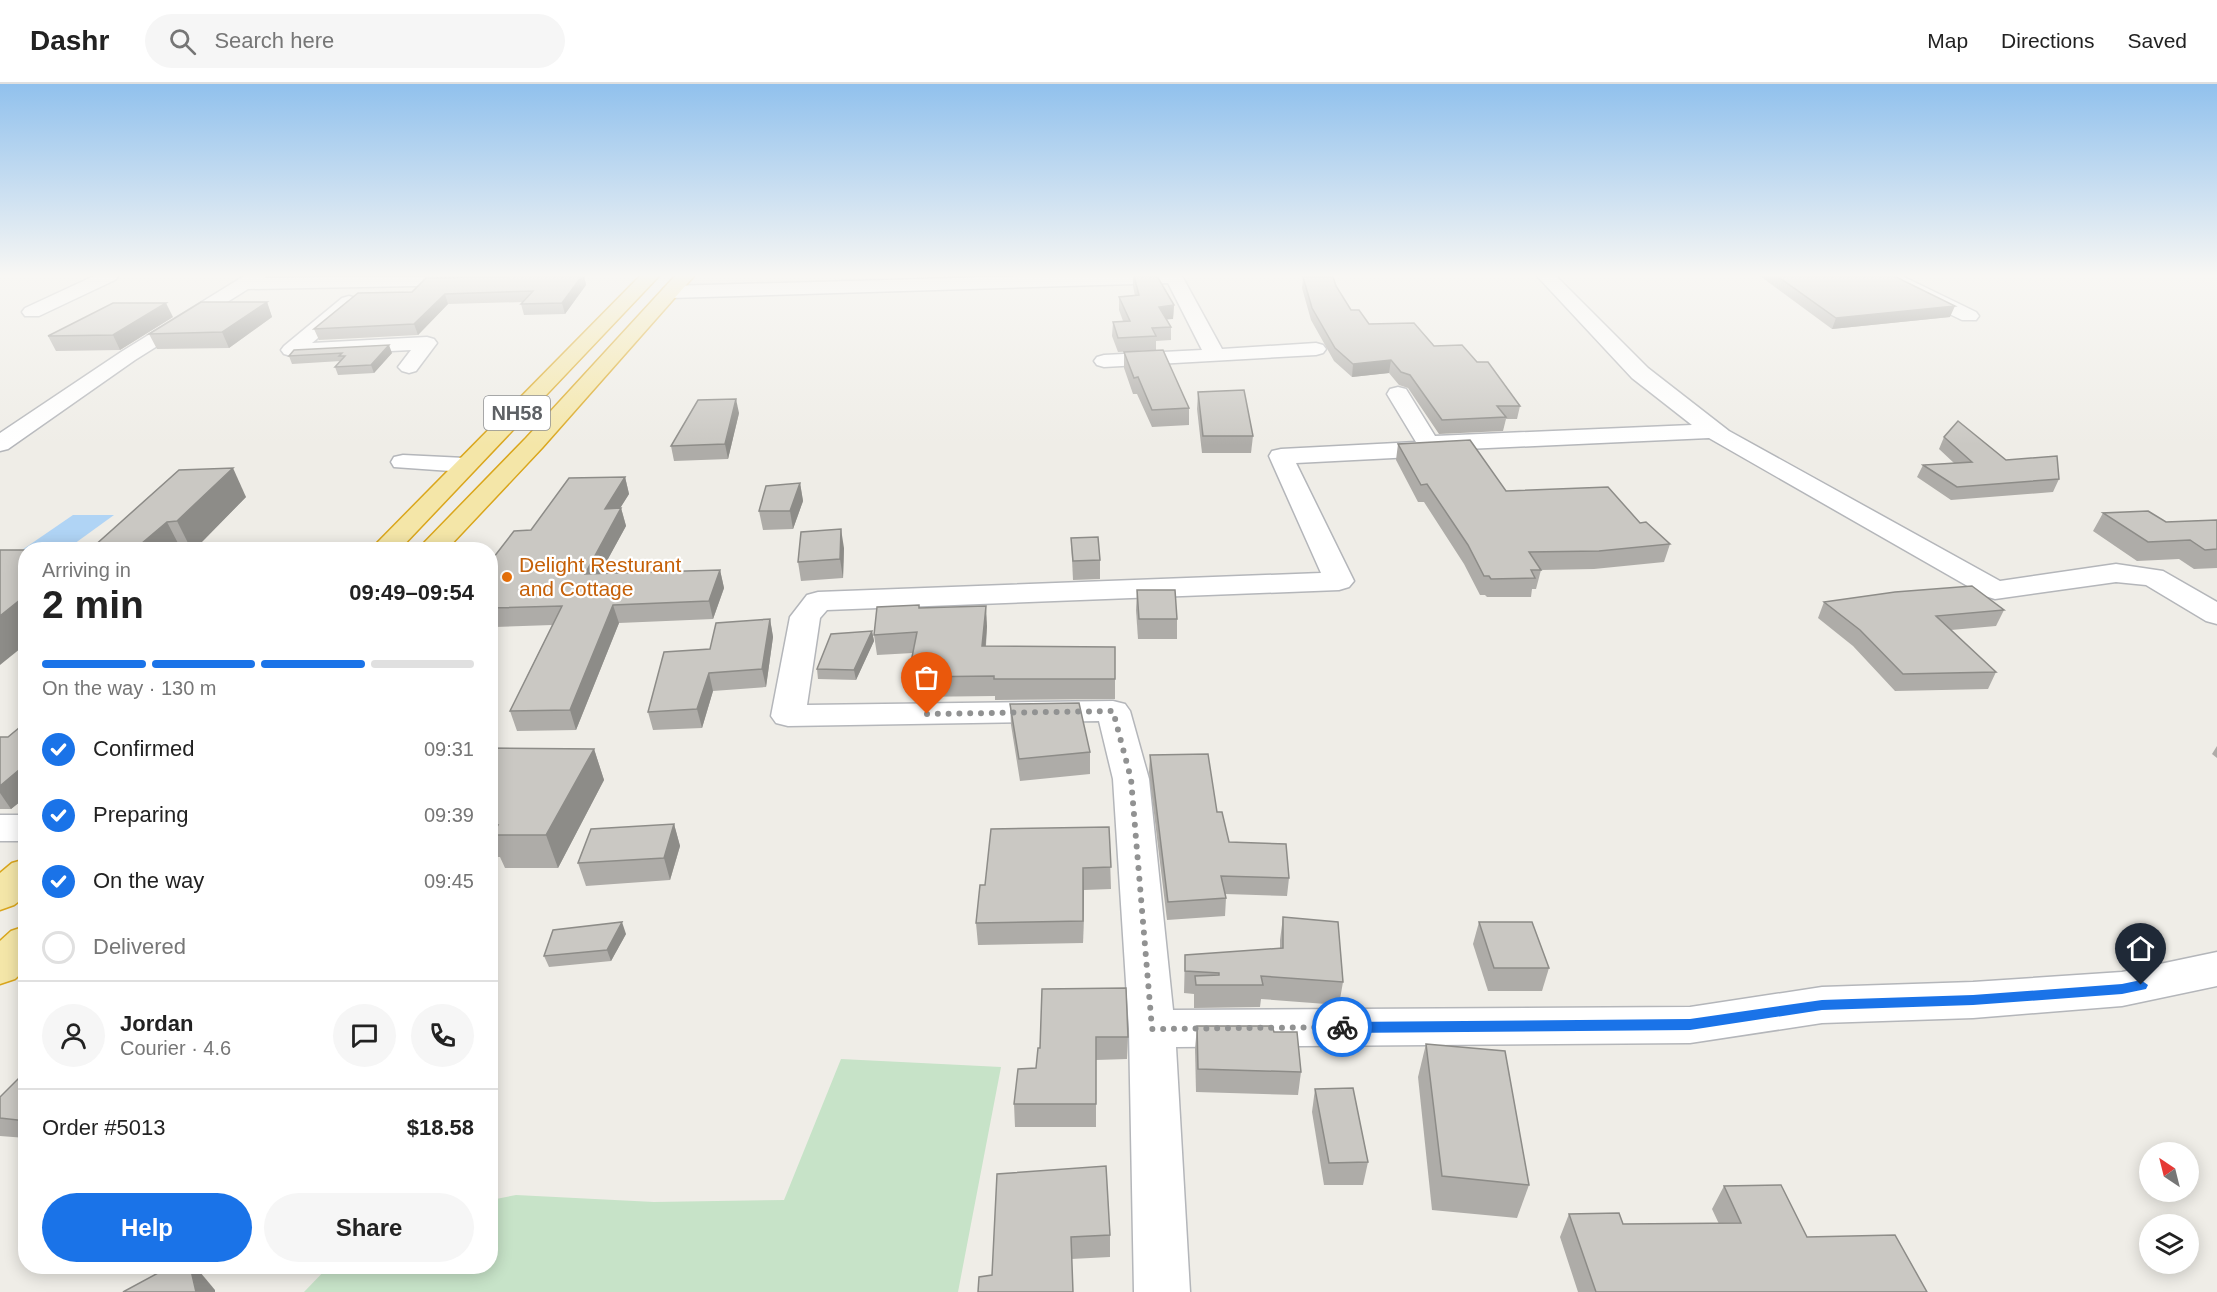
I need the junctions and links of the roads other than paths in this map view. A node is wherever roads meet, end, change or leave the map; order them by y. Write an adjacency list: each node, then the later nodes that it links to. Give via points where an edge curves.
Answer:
1 (167, 332): 14 (street)
2 (313, 332): 10 (street, via 291,350 428,344)
3 (595, 332): 16 (highway, NH58)
4 (633, 332): 18 (highway, NH58)
5 (1203, 332): 8 (street)
6 (1601, 332): 12 (street, via 1640,373)
7 (1316, 349): 8 (street)
8 (1215, 356): 9 (street)
9 (1104, 360)
10 (409, 367)
11 (1398, 394): 13 (street)
12 (1715, 431): 13 (street); 19 (street, via 1995,590 2116,573 2153,578)
13 (1428, 443): 27 (street, via 1432,449 1281,456 1339,581 818,601 805,617 788,716 1113,711 1131,779)
14 (0, 444)
15 (403, 462): 16 (street)
16 (465, 465): 17 (highway, NH58)
17 (391, 542)
18 (439, 542)
19 (2217, 615)
20 (0, 828): 21 (street)
21 (18, 828)
22 (18, 880): 23 (highway)
23 (0, 895)
24 (18, 950): 25 (highway)
25 (0, 967)
26 (2217, 969): 27 (street, via 2122,989 1973,1000 1822,1005 1690,1025)
27 (1152, 1029): 28 (street)
28 (1162, 1292)

